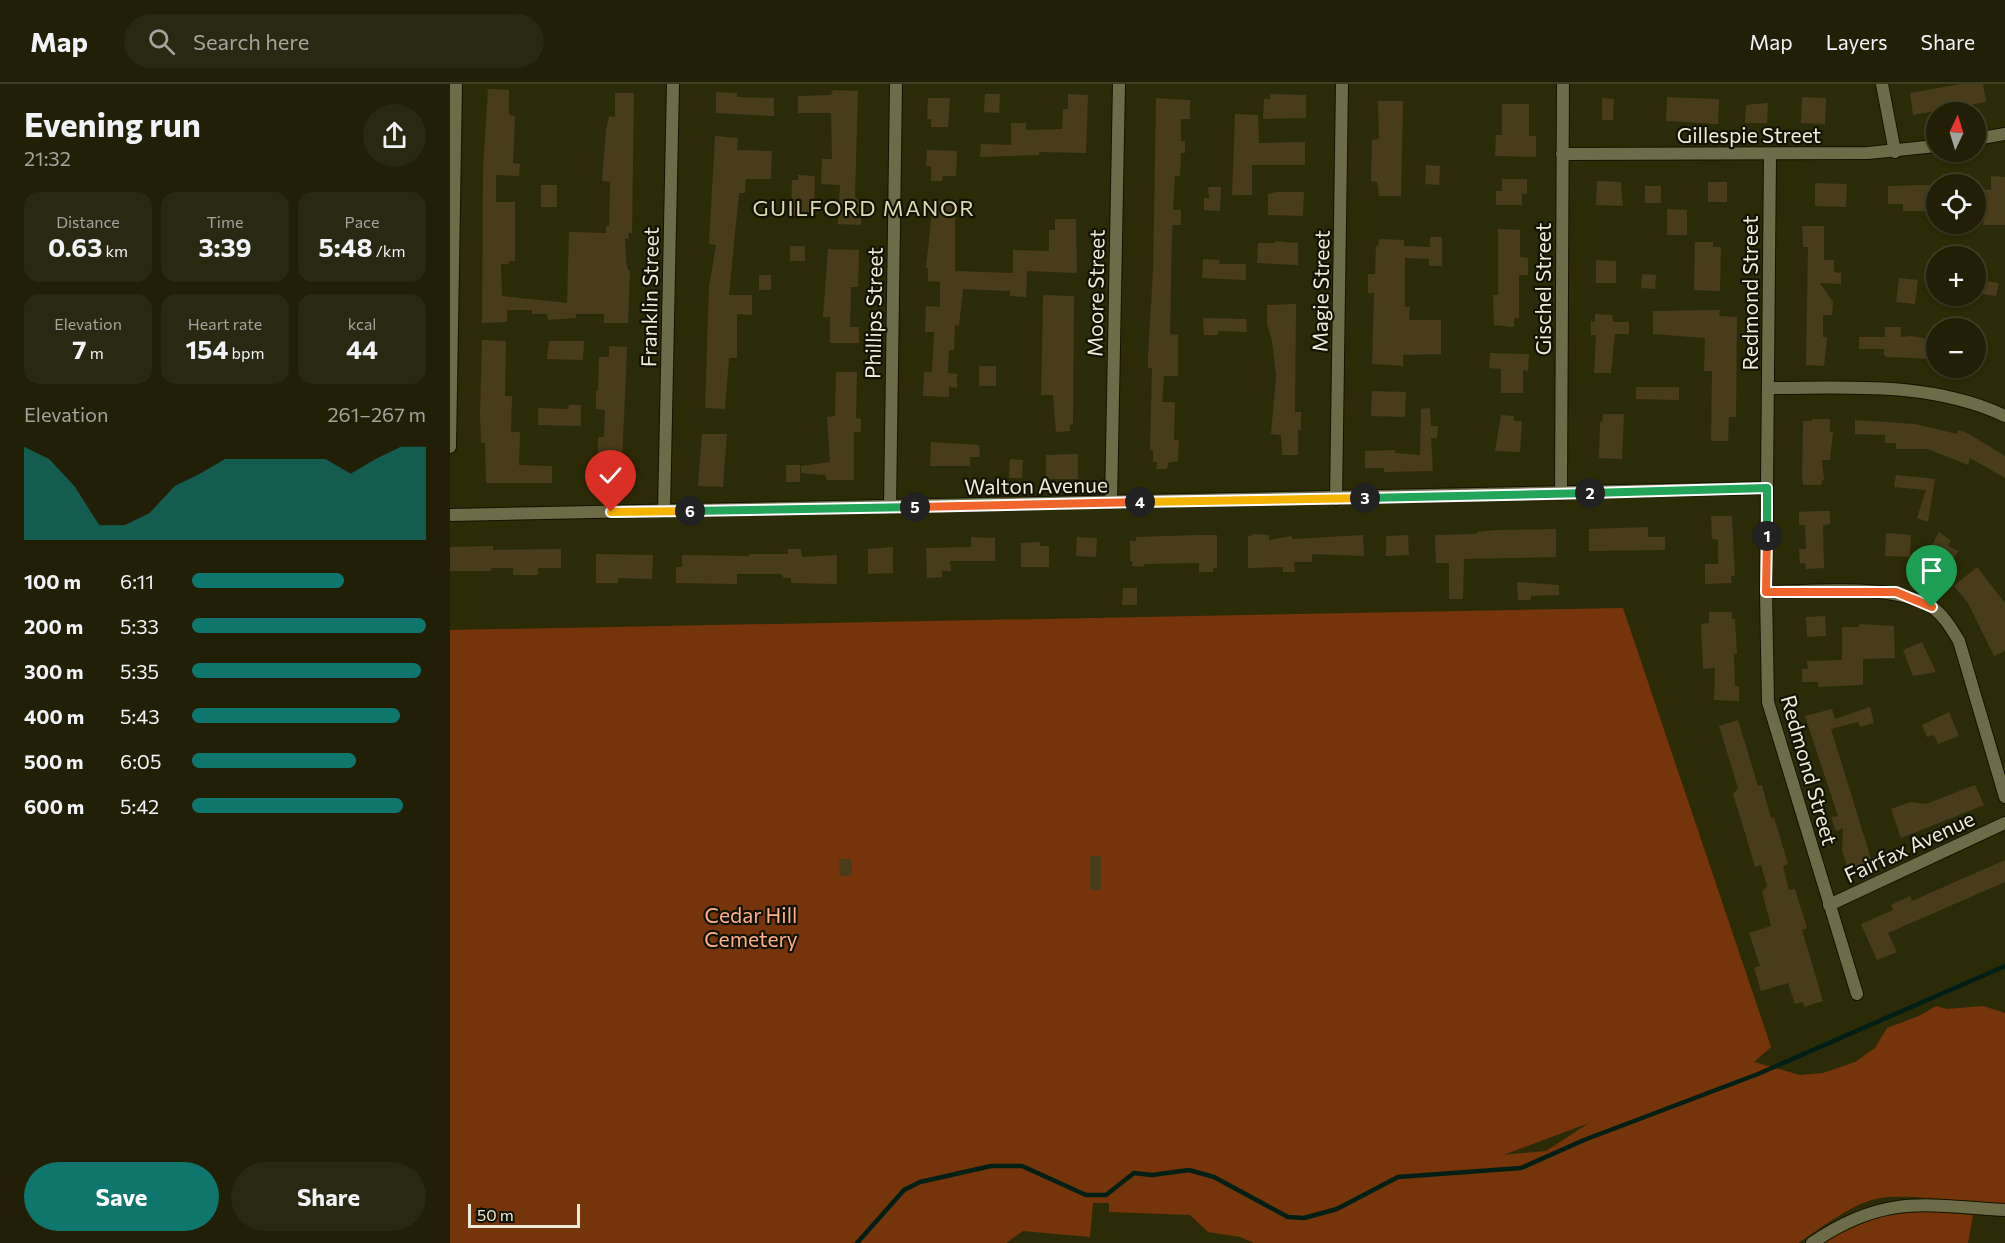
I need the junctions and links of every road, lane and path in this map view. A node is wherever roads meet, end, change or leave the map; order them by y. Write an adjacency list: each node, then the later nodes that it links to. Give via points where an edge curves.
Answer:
1 (456, 84): 16 (street)
2 (672, 84): 22 (street, Franklin Street)
3 (896, 84): 21 (street, Phillips Street)
4 (1119, 84): 20 (street, Moore Street)
5 (1342, 84): 19 (street, Magie Street)
6 (1563, 84): 12 (street, Gischel Street)
7 (1882, 84): 11 (street)
8 (2005, 134): 9 (street)
9 (1986, 138)
10 (1926, 147): 11 (street, Gillespie Street)
11 (1894, 152): 13 (street, Gillespie Street)
12 (1562, 154): 13 (street, Gillespie Street); 18 (street, Gischel Street)
13 (1770, 154): 14 (street, Redmond Street)
14 (1768, 388): 15 (street, via 1911,390 1947,395); 17 (street, Redmond Street)
15 (2005, 416)
16 (450, 447)
17 (1767, 488): 18 (street, Walton Avenue); 24 (street, Redmond Street)
18 (1562, 494): 19 (street, Walton Avenue)
19 (1336, 499): 20 (street, Walton Avenue)
20 (1111, 503): 21 (street, Walton Avenue)
21 (890, 507): 22 (street, Walton Avenue)
22 (664, 512): 23 (street, Walton Avenue)
23 (450, 515)
24 (1766, 592): 25 (street, via 1896,592 1932,607 1959,641); 27 (street, Redmond Street, via 1768,702)
25 (2005, 797)
26 (2005, 823): 27 (street, Fairfax Avenue)
27 (1829, 905): 28 (street, Redmond Street)
28 (1857, 994)
29 (2005, 1210): 30 (street, via 1898,1205 1857,1216)
30 (1812, 1243)

